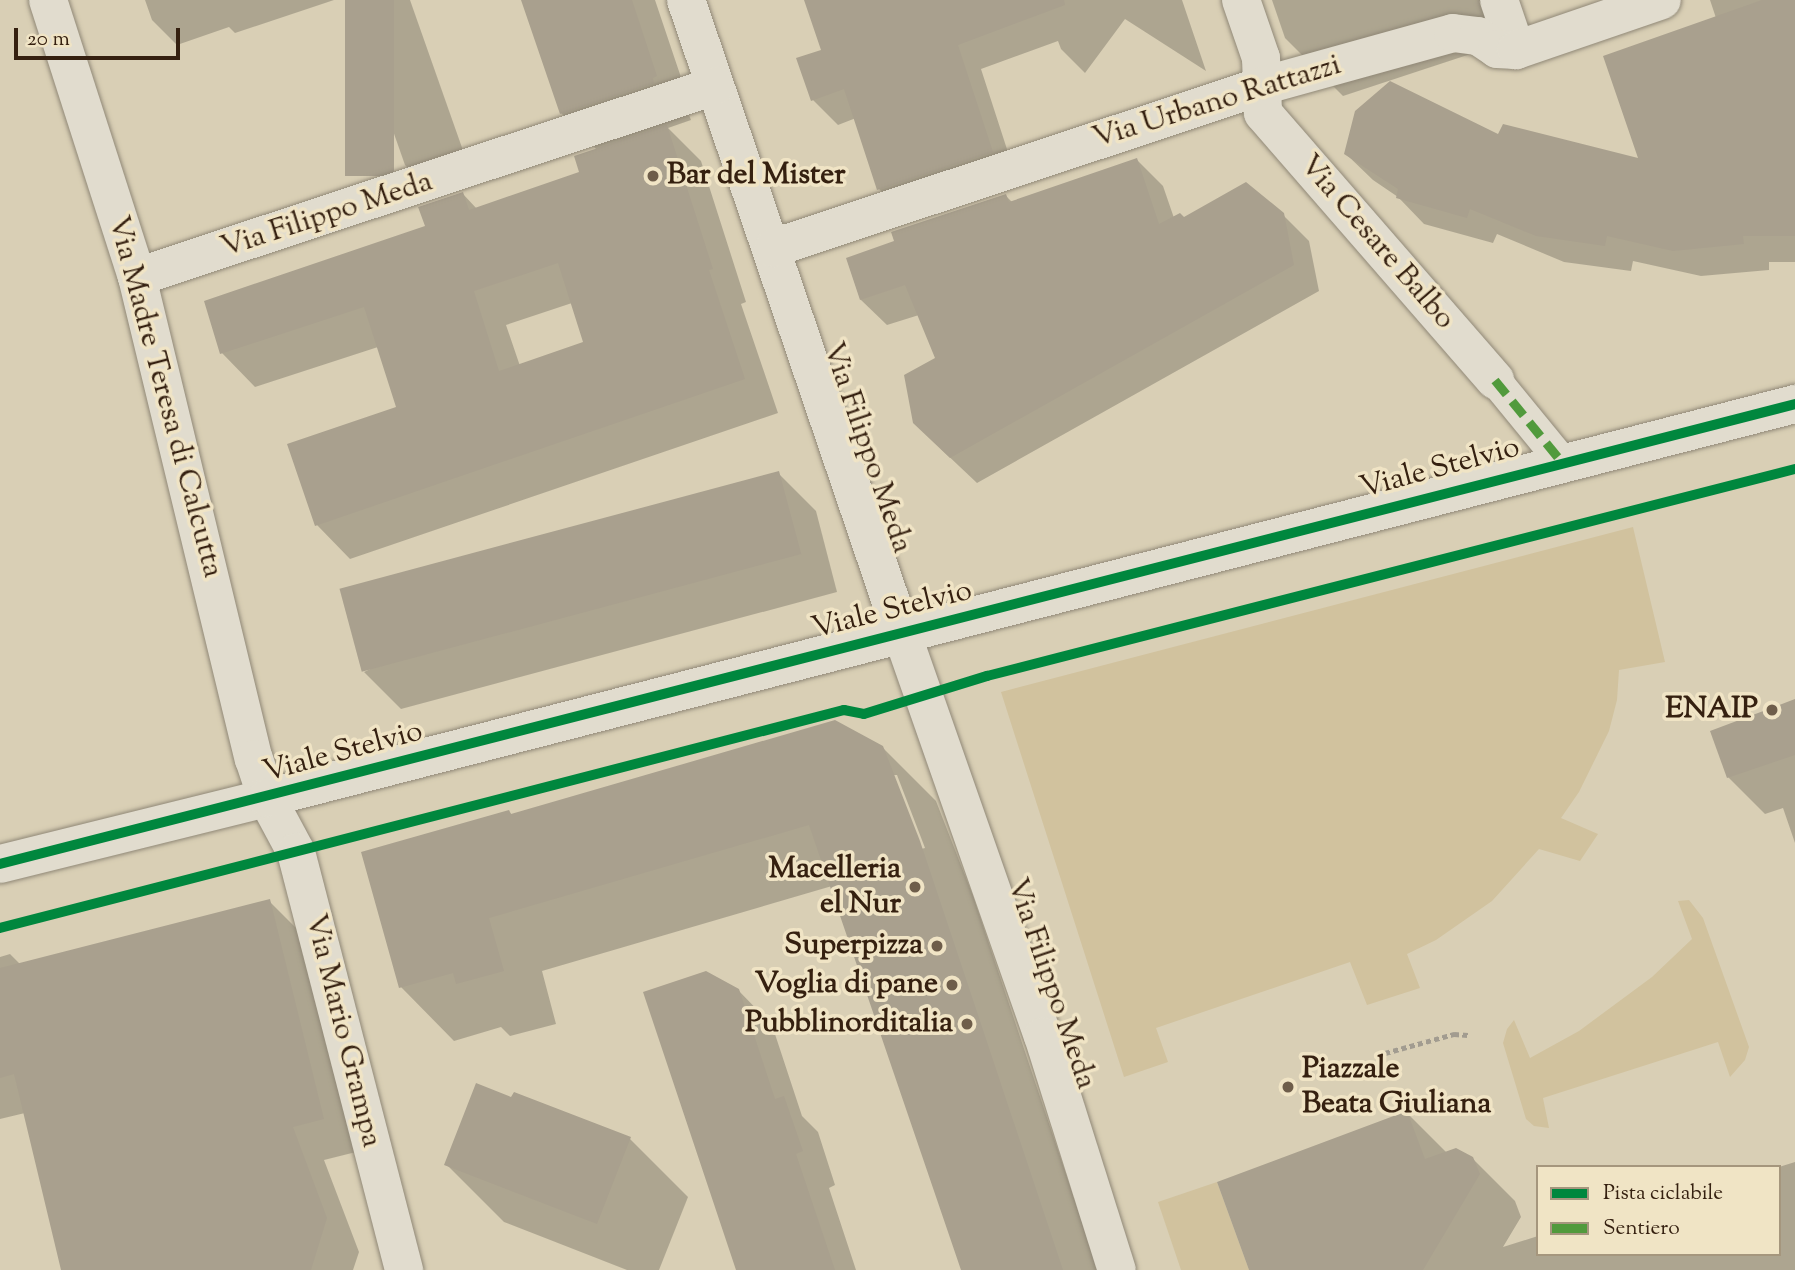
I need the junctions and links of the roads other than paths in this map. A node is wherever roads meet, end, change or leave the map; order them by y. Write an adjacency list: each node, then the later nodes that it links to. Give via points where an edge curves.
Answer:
1 (48, 0): 10 (street, Via Madre Teresa di Calcutta)
2 (686, 0): 7 (street, Via Filippo Meda)
3 (1241, 0): 8 (street, Via Cesare Balbo, via 1261,58)
4 (1499, 0): 6 (street)
5 (1662, 0): 6 (street)
6 (1516, 50): 8 (street, Via Urbano Rattazzi, via 1497,49 1478,36 1453,33)
7 (715, 86): 9 (street, Via Filippo Meda); 10 (street, Via Filippo Meda)
8 (1262, 86): 9 (street, Via Urbano Rattazzi); 11 (street, Via Cesare Balbo, via 1263,113)
9 (773, 248): 14 (street, Via Filippo Meda)
10 (137, 277): 15 (street, Via Madre Teresa di Calcutta)
11 (1495, 380): 13 (street, Via Cesare Balbo)
12 (1795, 404): 13 (street, Viale Stelvio)
13 (1562, 463): 14 (street, Viale Stelvio)
14 (902, 634): 15 (street, Viale Stelvio); 18 (street, Via Filippo Meda, via 1043,1036)
15 (267, 798): 16 (street, Viale Stelvio); 17 (street, Via Mario Grampa, via 296,852)
16 (0, 864)
17 (404, 1270)
18 (1117, 1270)

